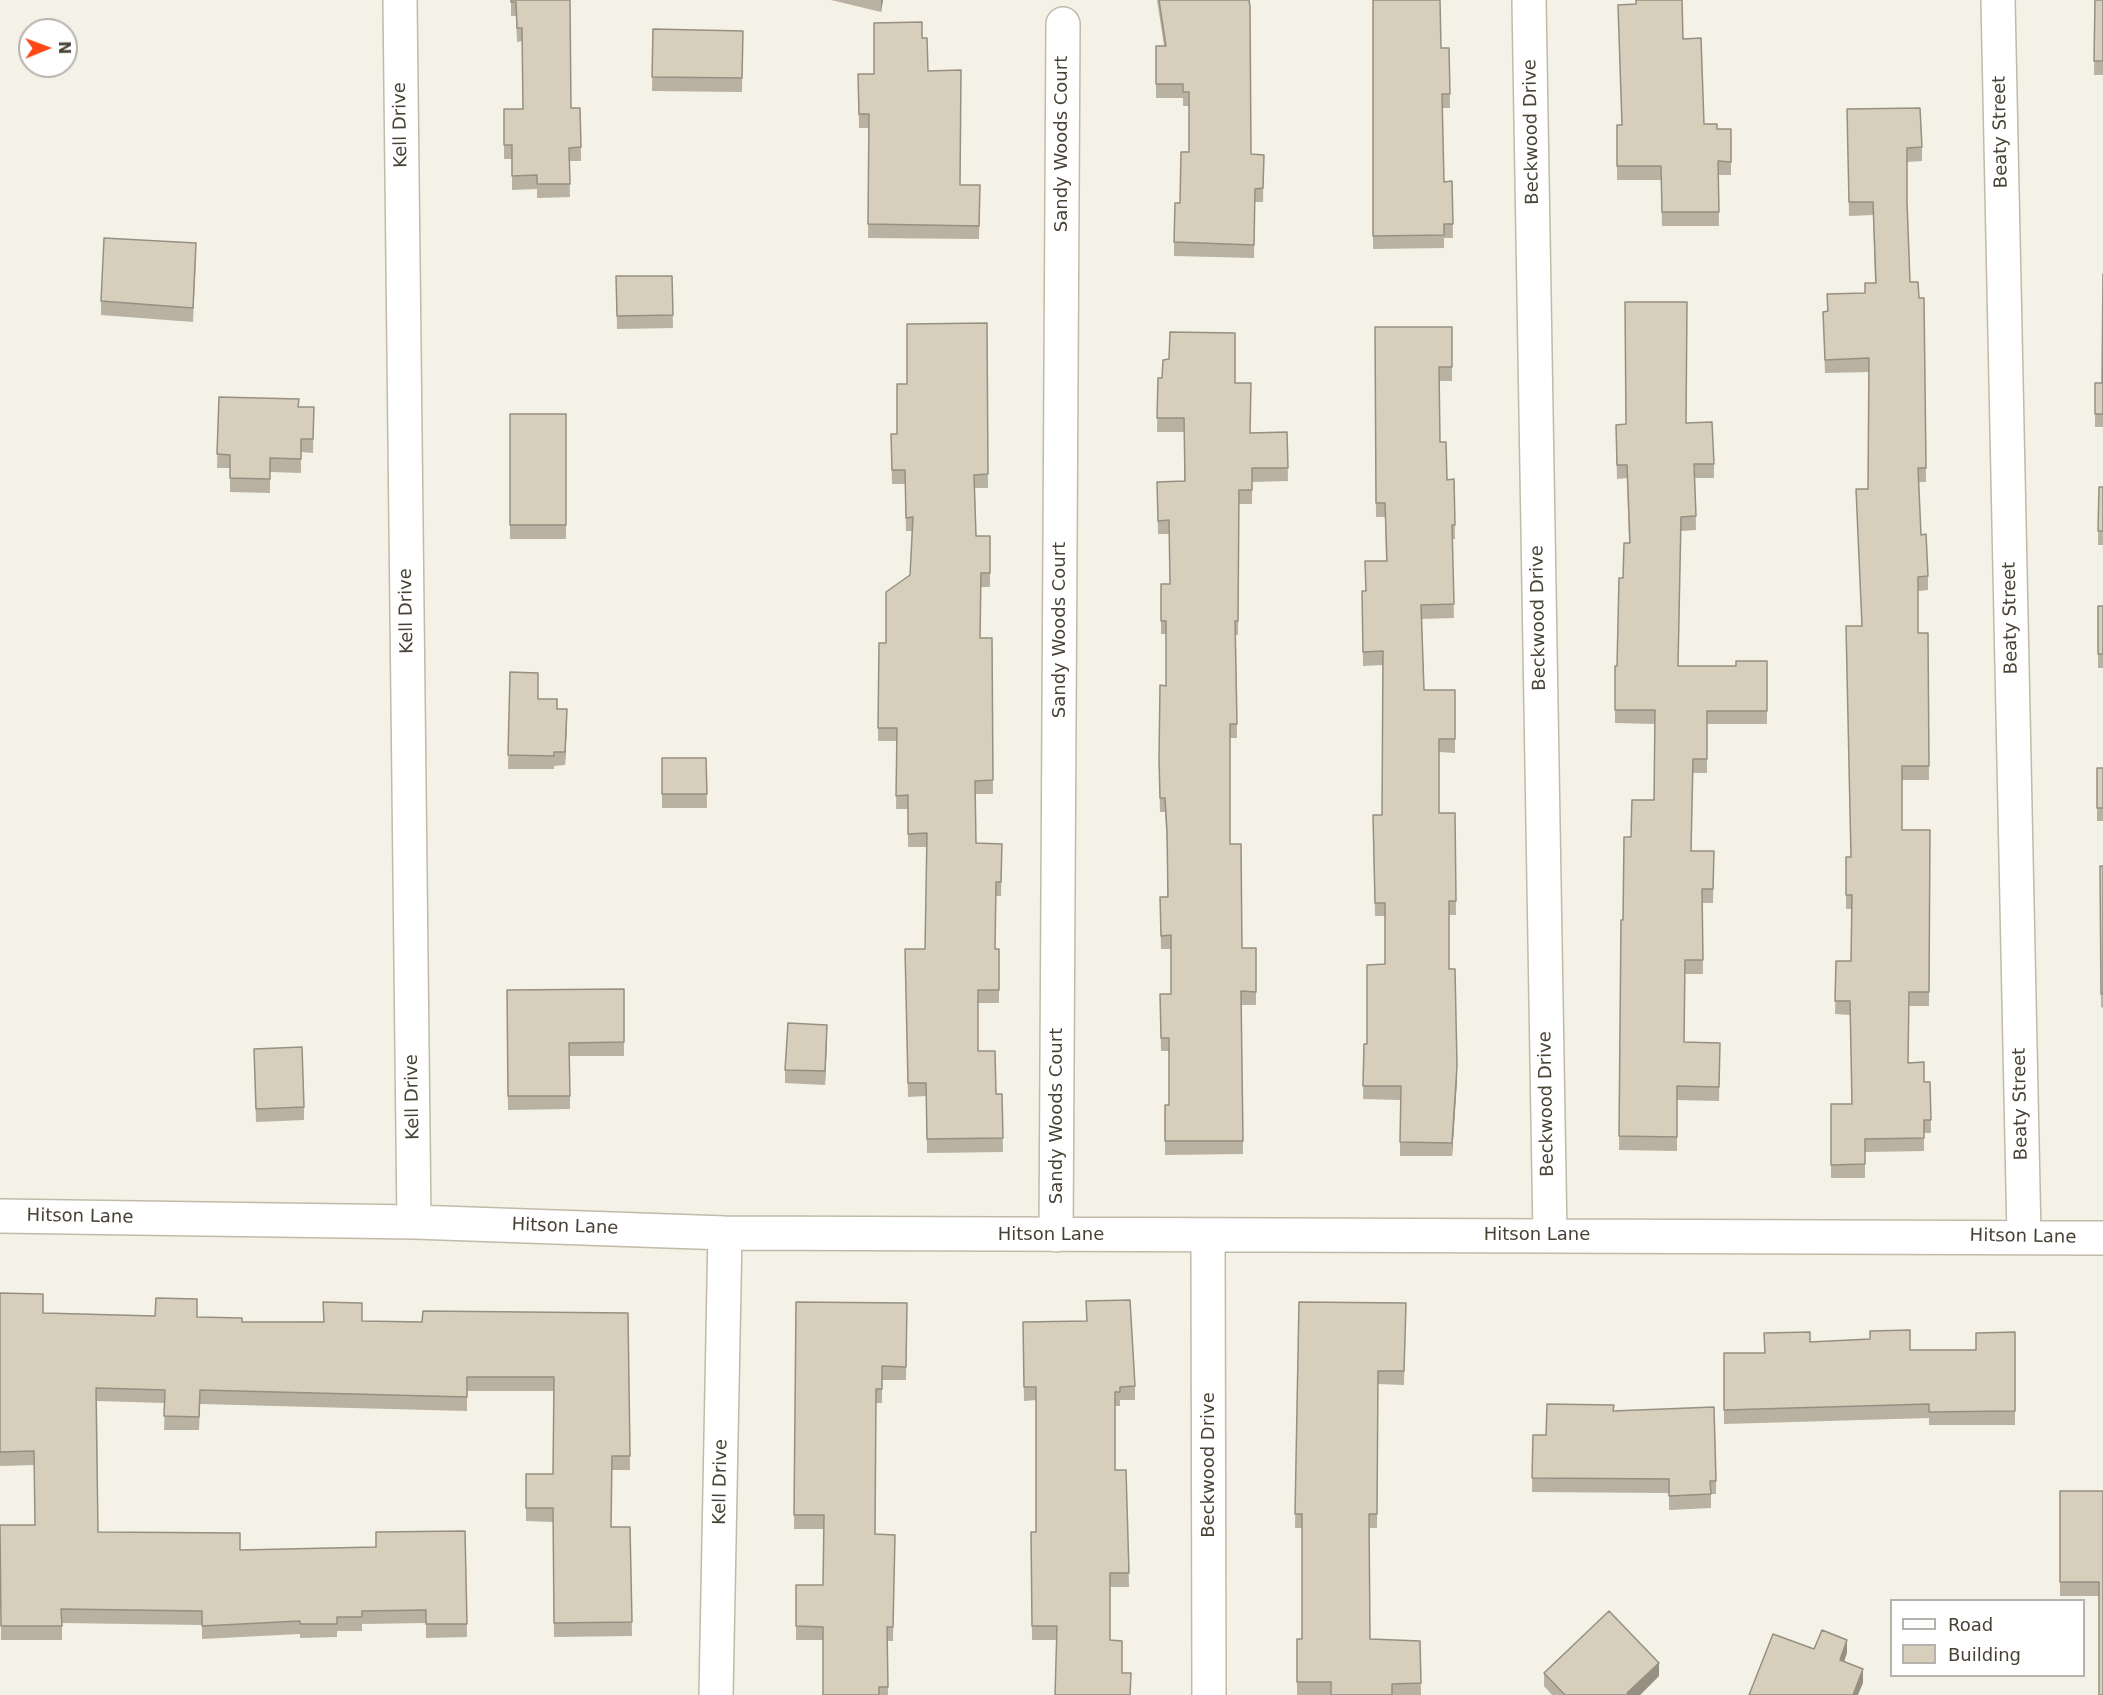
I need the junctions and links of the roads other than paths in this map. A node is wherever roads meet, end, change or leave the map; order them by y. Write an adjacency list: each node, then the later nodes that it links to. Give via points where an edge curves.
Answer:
1 (400, 0): 6 (street, Kell Drive)
2 (1529, 0): 10 (street, Beckwood Drive)
3 (1998, 0): 11 (street, Beaty Street)
4 (1063, 24): 8 (street, Sandy Woods Court)
5 (0, 1216): 6 (street, Hitson Lane)
6 (414, 1222): 7 (street, Hitson Lane)
7 (725, 1233): 8 (street, Hitson Lane); 13 (street, Kell Drive)
8 (1056, 1235): 9 (street, Hitson Lane)
9 (1208, 1235): 10 (street, Hitson Lane); 14 (street, Beckwood Drive)
10 (1550, 1235): 11 (street, Hitson Lane)
11 (2024, 1236): 12 (street, Hitson Lane)
12 (2103, 1238)
13 (716, 1695)
14 (1209, 1695)

